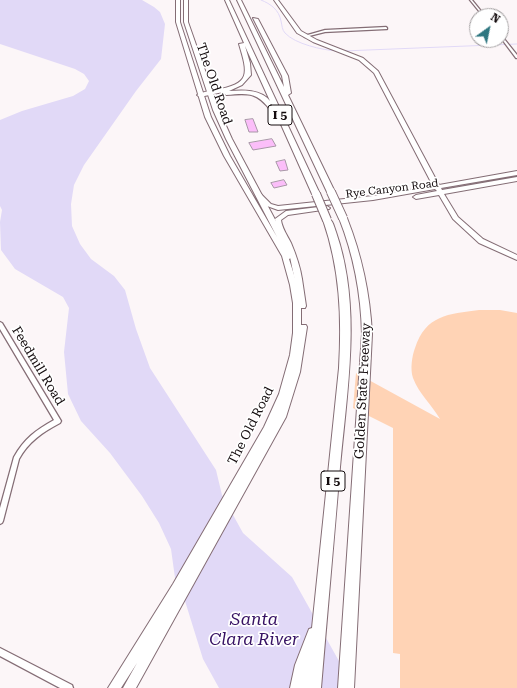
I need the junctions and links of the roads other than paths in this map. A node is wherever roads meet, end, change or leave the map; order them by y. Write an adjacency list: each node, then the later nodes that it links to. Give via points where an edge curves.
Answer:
1 (178, 0): 15 (main road, The Old Road, via 178,22)
2 (186, 0): 14 (main road, The Old Road, via 185,18)
3 (228, 0): 11 (highway, Golden State Freeway / I 5)
4 (239, 0): 16 (highway, Golden State Freeway / I 5)
5 (245, 0): 16 (highway, via 285,76 288,92)
6 (276, 0): 10 (main road, via 295,28)
7 (470, 0): 8 (street)
8 (477, 8)
9 (386, 28): 10 (street, via 325,31)
10 (305, 36): 24 (main road, via 361,59 376,72)
11 (244, 37): 14 (highway, via 241,41 247,76 235,87); 17 (highway, Golden State Freeway / I 5)
12 (509, 46): 13 (street)
13 (517, 57)
14 (210, 94): 15 (highway); 17 (highway, via 254,94 265,100); 20 (main road, The Old Road)
15 (200, 95): 18 (main road, The Old Road)
16 (286, 97): 36 (highway, Golden State Freeway / I 5, bridge, via 343,218 356,256 365,302 365,379)
17 (282, 118): 35 (highway, Golden State Freeway / I 5, bridge, via 327,220 344,287 344,368)
18 (211, 124): 19 (main road, The Old Road); 20 (main road, via 218,128 222,137)
19 (219, 140): 21 (main road, via 225,142 232,155); 28 (main road, The Old Road)
20 (229, 140): 21 (main road, The Old Road)
21 (240, 158): 25 (main road, The Old Road)
22 (517, 173): 24 (main road, Rye Canyon Road)
23 (517, 179): 24 (main road, Rye Canyon Road)
24 (439, 190): 26 (main road, Rye Canyon Road); 27 (main road, Rye Canyon Road, via 391,201); 29 (main road, via 452,214 464,227 485,243)
25 (259, 195): 26 (main road, Rye Canyon Road, via 269,205 278,208); 28 (main road, The Old Road)
26 (377, 198): 28 (main road, Rye Canyon Road)
27 (354, 204): 28 (main road, Rye Canyon Road); 30 (main road, via 286,214 278,219 278,225 298,271)
28 (265, 214): 30 (main road, The Old Road, via 291,260); 32 (main road, The Old Road, via 285,256 294,284 297,303)
29 (517, 258)
30 (298, 279): 32 (main road, The Old Road, via 303,328)
31 (0, 324): 33 (street, Feedmill Road, via 58,420 31,437 20,451)
32 (297, 353): 34 (main road, The Old Road, via 295,378 283,414 244,476)
33 (0, 521)
34 (179, 590): 39 (main road, The Old Road); 40 (main road, The Old Road)
35 (319, 621): 41 (highway, I 5, via 302,665); 42 (highway, Golden State Freeway / I 5)
36 (349, 629): 43 (highway, Golden State Freeway / I 5); 44 (highway, I 5)
37 (0, 652): 38 (street)
38 (69, 688)
39 (114, 688)
40 (129, 688)
41 (298, 688)
42 (313, 688)
43 (346, 688)
44 (350, 688)

